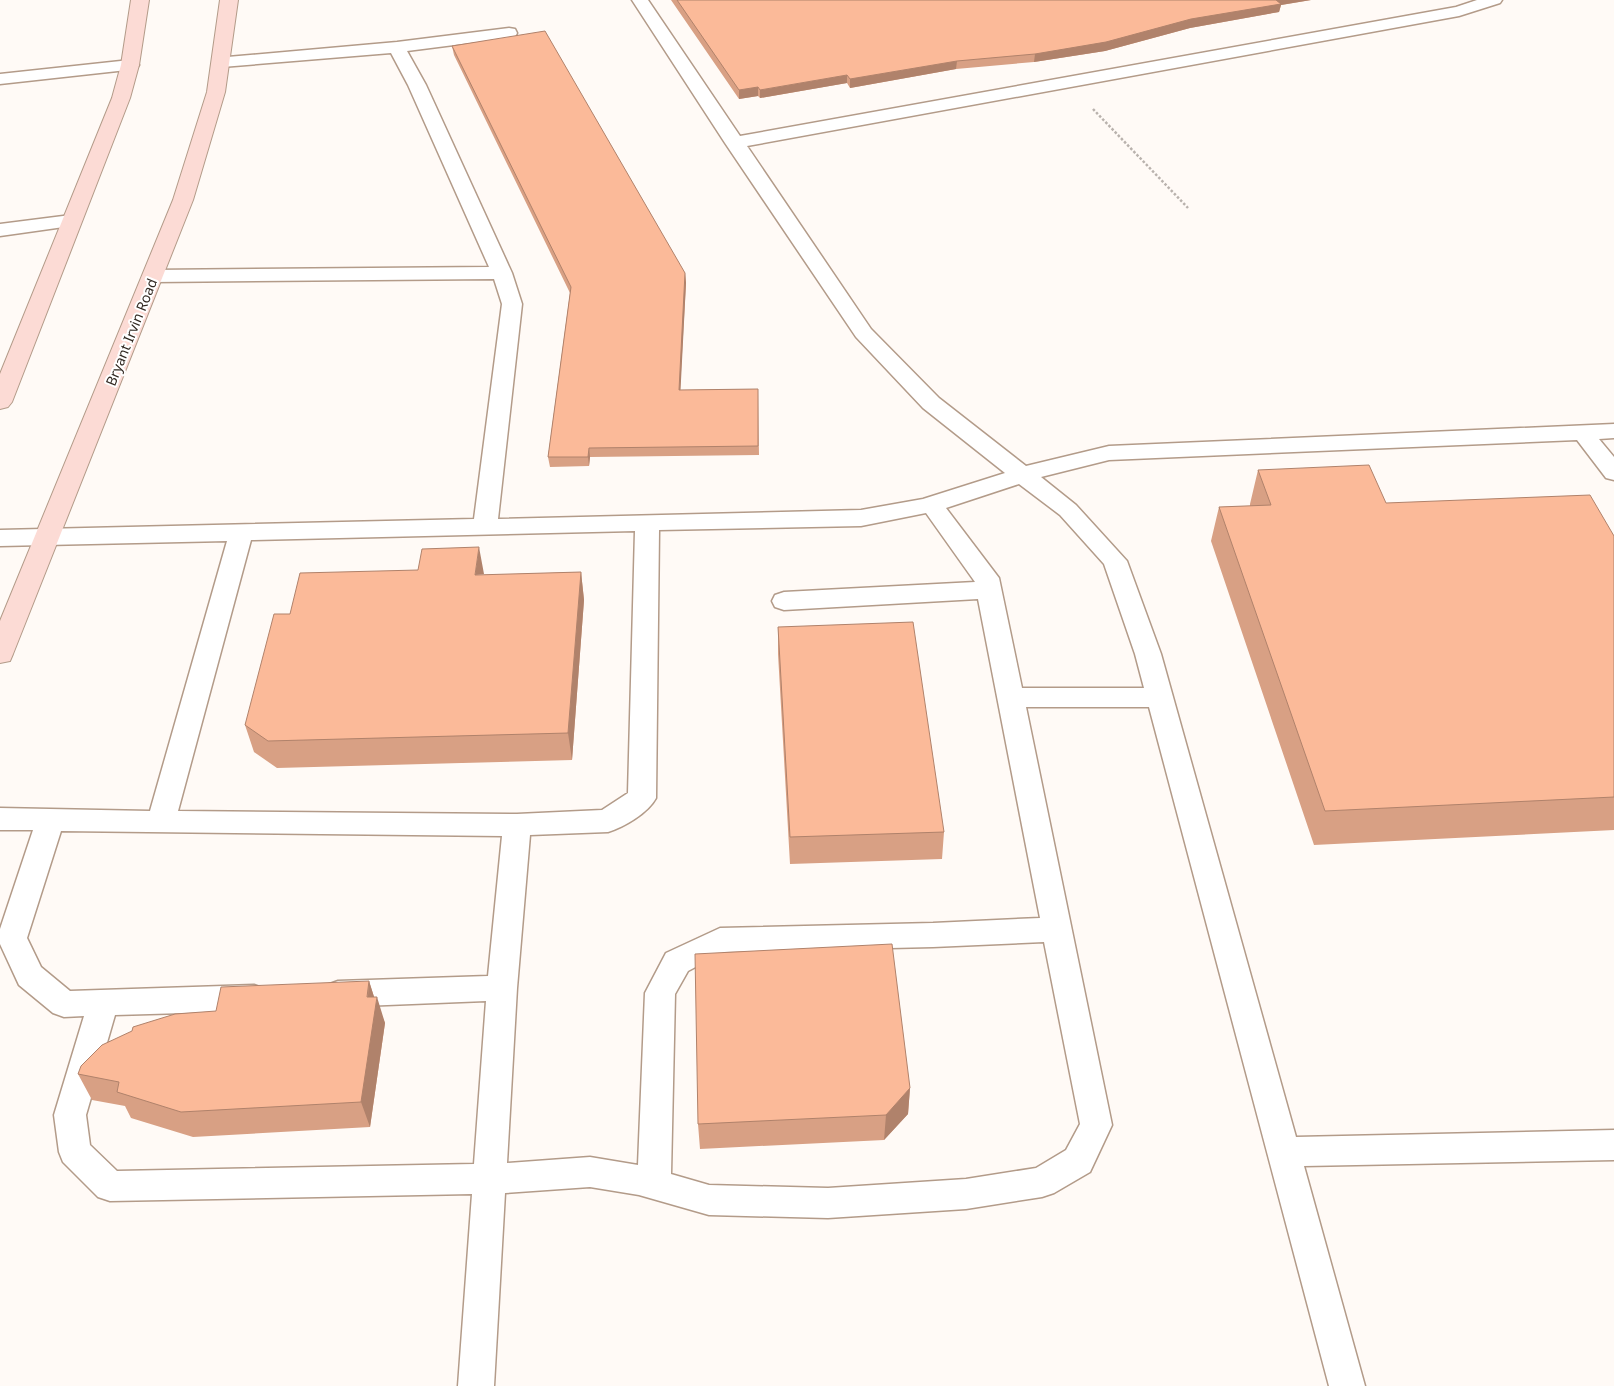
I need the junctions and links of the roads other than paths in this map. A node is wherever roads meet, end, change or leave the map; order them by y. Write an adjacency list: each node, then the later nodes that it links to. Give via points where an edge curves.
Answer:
1 (140, 0): 8 (main road)
2 (230, 0): 7 (main road, Bryant Irvin Road)
3 (640, 0): 10 (lane)
4 (1494, 0): 10 (lane, via 1459,11)
5 (509, 32): 6 (lane)
6 (397, 47): 7 (lane); 13 (lane)
7 (222, 62): 14 (main road, Bryant Irvin Road, via 183,200)
8 (130, 65): 9 (lane); 11 (main road, via 121,98)
9 (0, 79)
10 (734, 143): 19 (lane, via 863,333 931,403)
11 (71, 220): 12 (lane); 15 (main road)
12 (0, 230)
13 (502, 272): 14 (lane); 22 (lane, via 512,304)
14 (153, 276): 24 (main road, Bryant Irvin Road)
15 (0, 402)
16 (1614, 431): 17 (lane)
17 (1584, 434): 18 (lane); 19 (lane, via 1109,453)
18 (1614, 473)
19 (1022, 474): 20 (lane); 29 (lane, via 1068,510 1115,561)
20 (931, 504): 21 (lane, via 861,518); 26 (lane, via 987,578)
21 (647, 523): 22 (lane); 34 (lane, via 642,798 608,821)
22 (485, 525): 23 (lane)
23 (241, 532): 24 (lane); 33 (lane)
24 (48, 536): 25 (lane); 28 (main road, Bryant Irvin Road)
25 (0, 538)
26 (989, 590): 27 (lane); 30 (lane)
27 (784, 601)
28 (0, 654)
29 (1160, 697): 30 (lane); 41 (lane)
30 (1011, 698): 35 (lane)
31 (0, 819): 32 (lane)
32 (51, 819): 33 (lane); 39 (lane, via 12,938 30,976 64,1004)
33 (161, 822): 34 (lane)
34 (517, 825): 36 (lane)
35 (1057, 929): 43 (lane, via 720,940 677,962 660,992); 43 (lane, via 1096,1125 1078,1161 1042,1182 966,1194 828,1203 709,1200)
36 (502, 988): 37 (lane); 42 (lane)
37 (312, 996)
38 (282, 997): 39 (lane)
39 (103, 1004): 42 (lane, via 70,1115 76,1152 110,1186)
40 (1614, 1145): 41 (lane)
41 (1282, 1152): 45 (lane)
42 (488, 1179): 43 (lane, via 590,1172); 44 (lane)
43 (654, 1184)
44 (476, 1386)
45 (1347, 1386)

